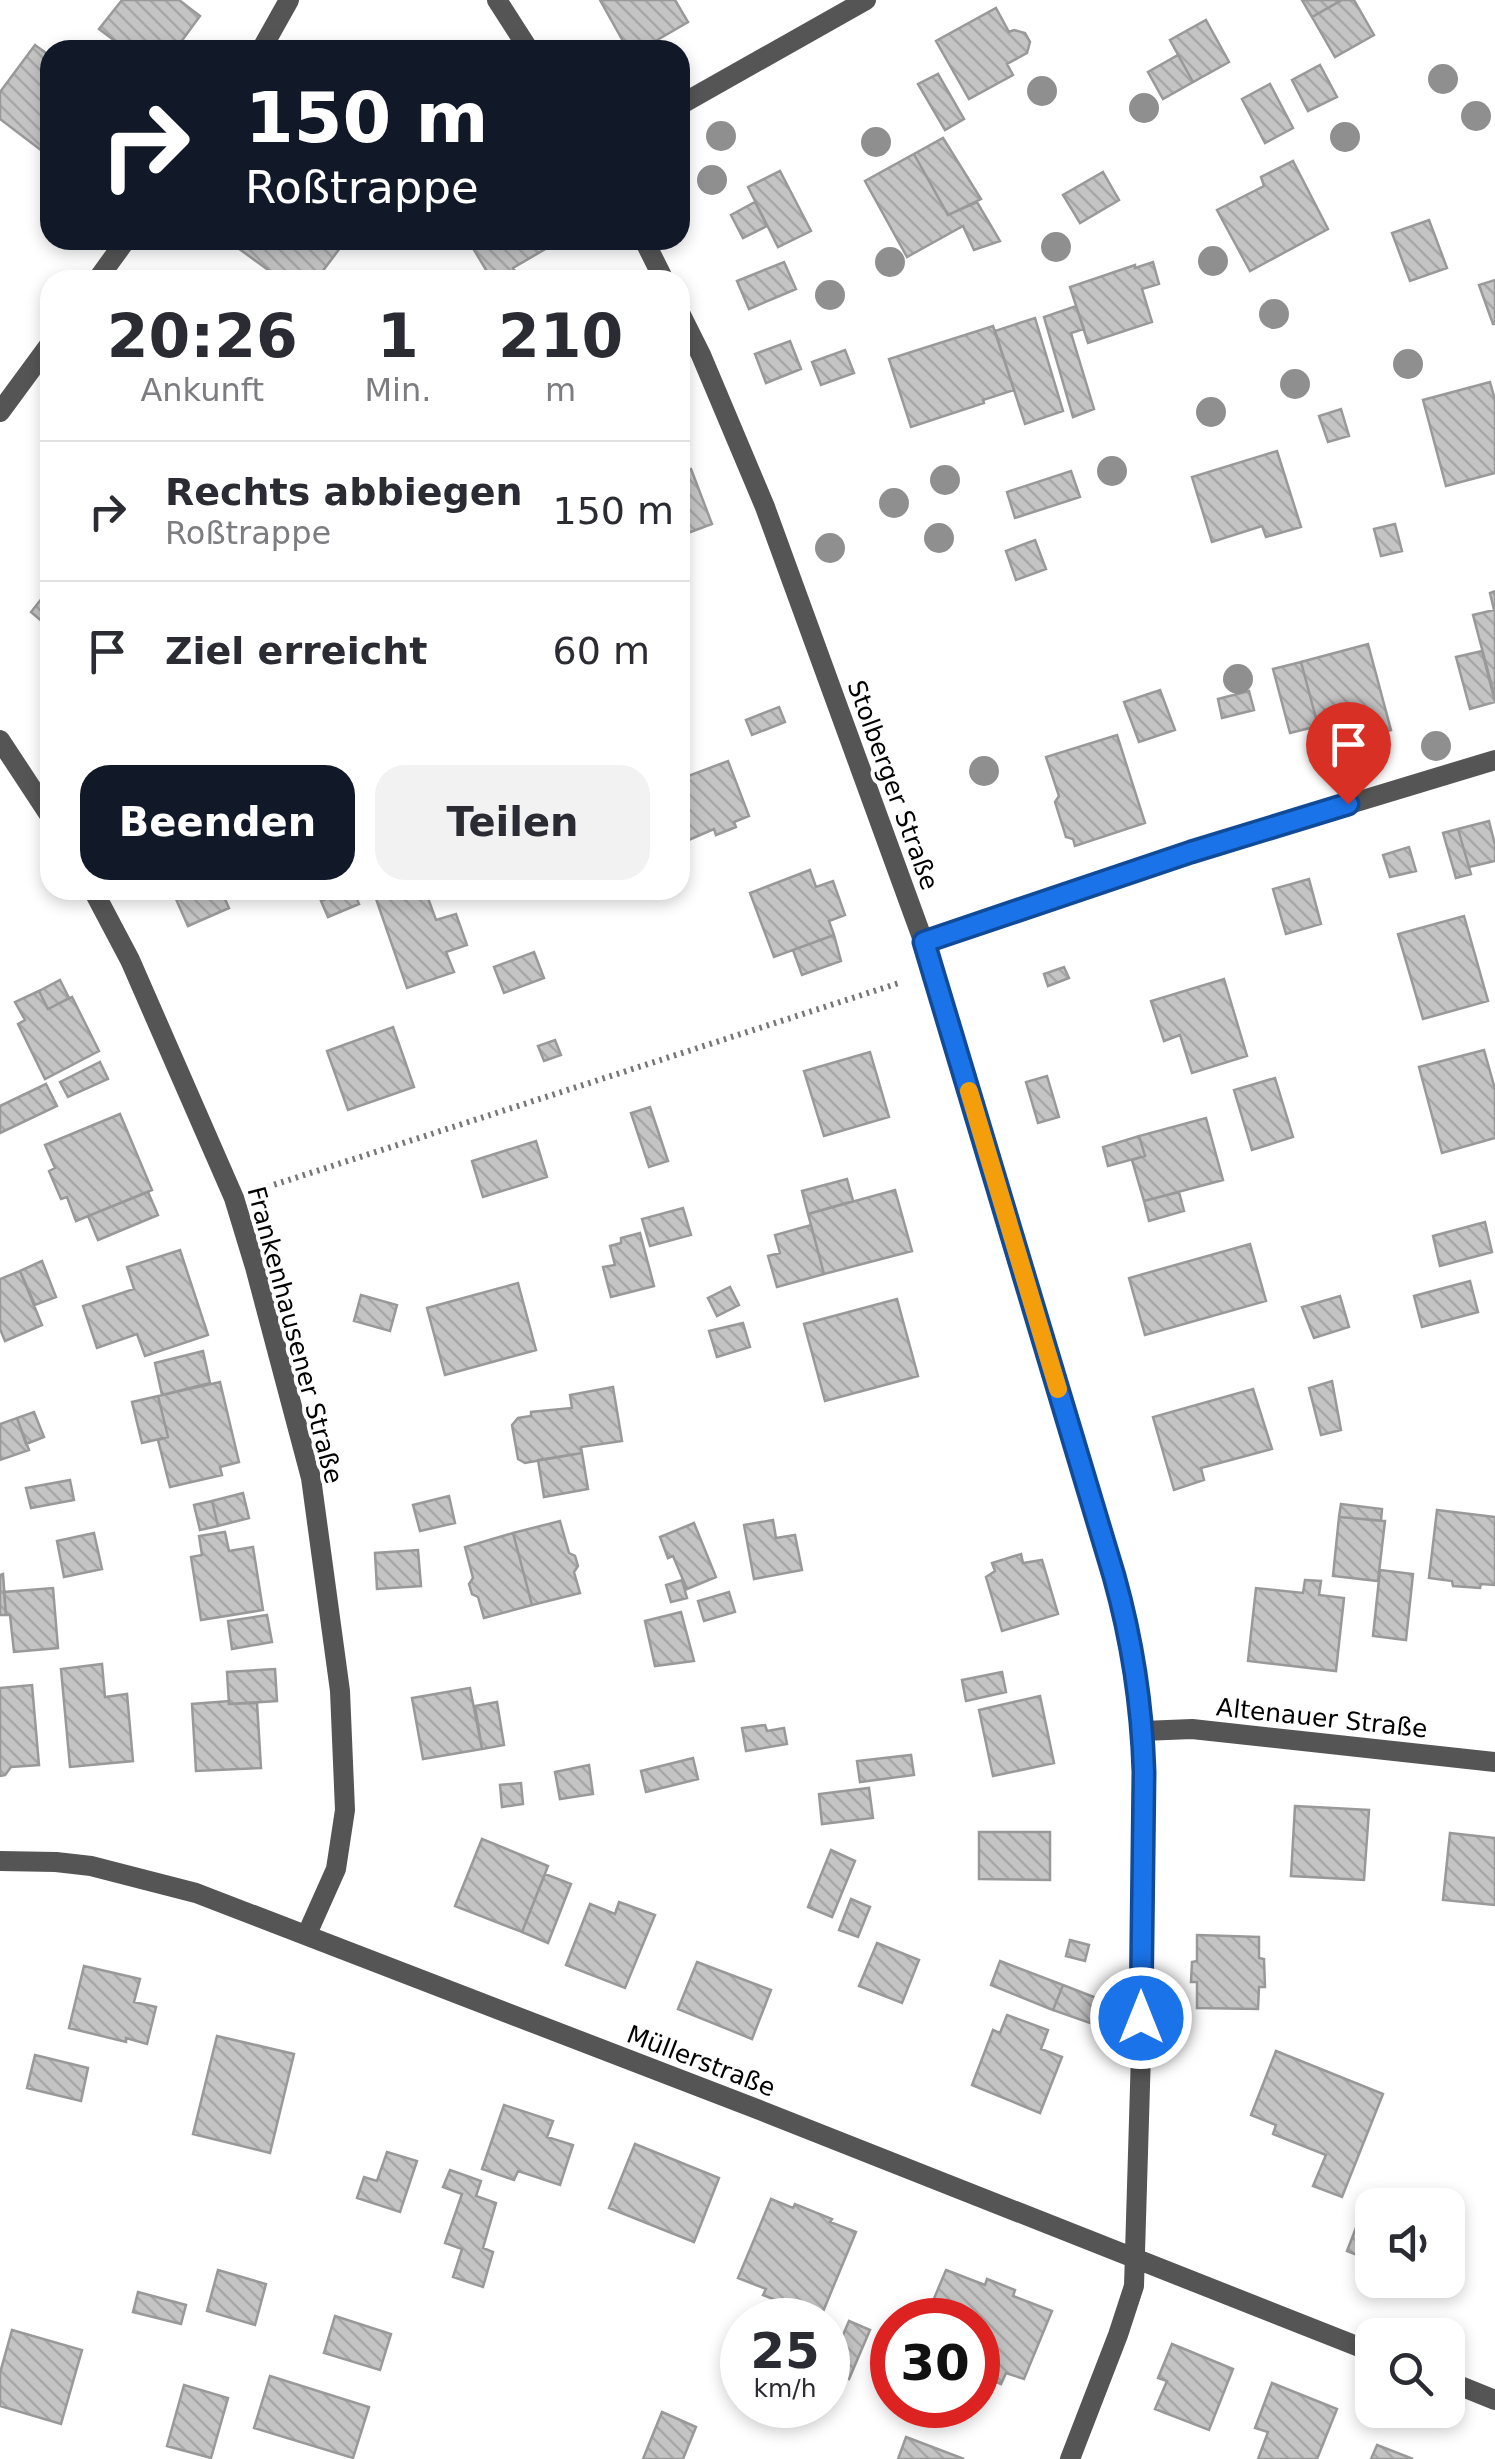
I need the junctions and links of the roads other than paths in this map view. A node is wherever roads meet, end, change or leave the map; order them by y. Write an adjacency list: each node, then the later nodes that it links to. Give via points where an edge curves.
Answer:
1 (289, 0): 4 (street)
2 (497, 0): 5 (street)
3 (866, 0): 6 (street)
4 (267, 40)
5 (522, 40)
6 (690, 99)
7 (690, 333): 14 (street, Stolberger Straße, via 766,508)
8 (40, 358): 9 (street)
9 (0, 412)
10 (0, 740): 12 (street)
11 (1495, 760): 14 (street)
12 (40, 801)
13 (98, 900): 18 (street, Frankenhausener Straße, via 234,1198 311,1478 340,1691 345,1810 336,1869)
14 (924, 942): 15 (street, Stolberger Straße, via 1123,1609)
15 (1142, 1731): 16 (street, Altenauer Straße, via 1192,1729); 19 (street, Stolberger Straße)
16 (1495, 1762)
17 (0, 1861): 18 (street, Müllerstraße, via 91,1866 196,1893)
18 (308, 1934): 19 (street, Müllerstraße)
19 (1134, 2259): 20 (street, Müllerstraße); 23 (street, Stolberger Straße, via 1124,2319)
20 (1355, 2345)
21 (1465, 2388): 22 (street)
22 (1495, 2400)
23 (1070, 2459)

